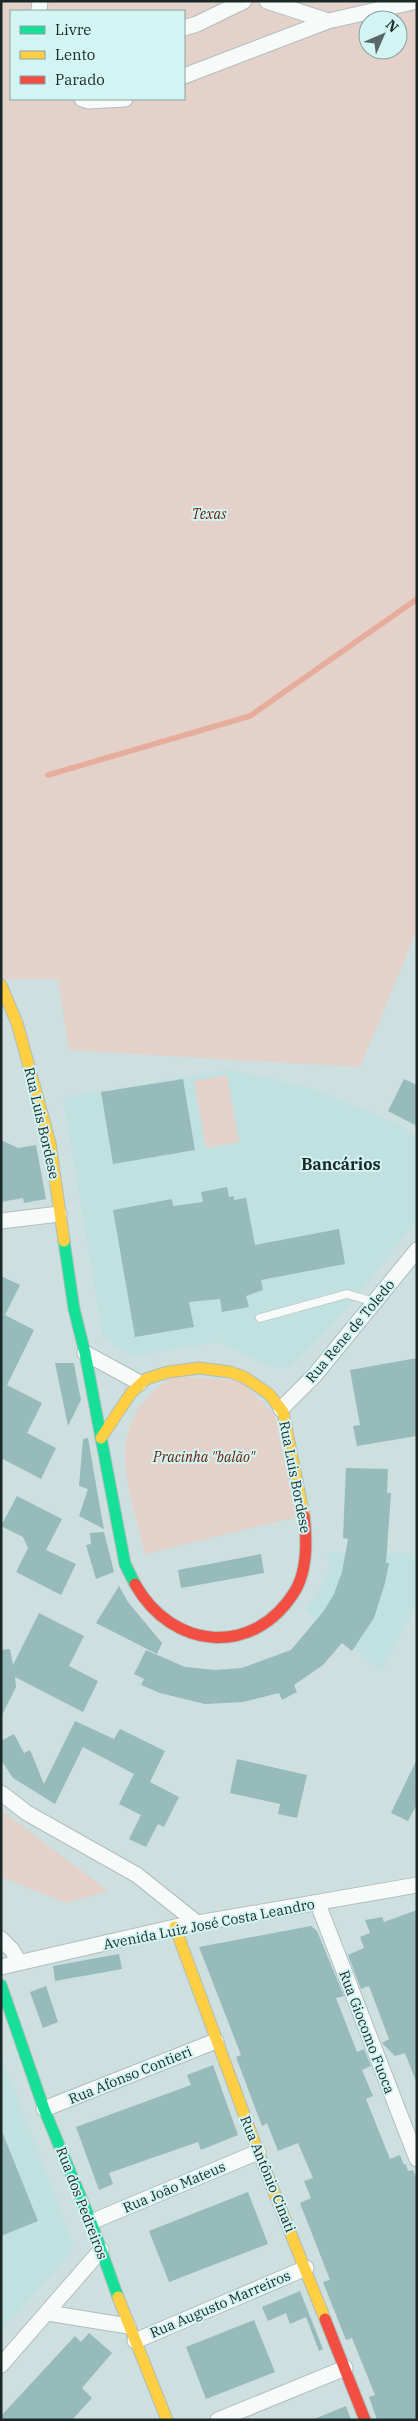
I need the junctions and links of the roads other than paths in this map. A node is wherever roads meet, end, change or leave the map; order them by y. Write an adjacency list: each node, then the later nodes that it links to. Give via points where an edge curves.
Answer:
1 (244, 1): 4 (street)
2 (267, 1): 5 (street)
3 (417, 1): 5 (street)
4 (218, 7): 6 (street)
5 (328, 21): 7 (street)
6 (185, 27)
7 (185, 76)
8 (85, 100): 9 (street)
9 (106, 100)
10 (1, 985): 11 (street, Rua Luis Bordese, via 17,1023 45,1122)
11 (59, 1214): 12 (street); 16 (street, Rua Luis Bordese, via 74,1309)
12 (1, 1221)
13 (414, 1257): 14 (street, Rua Rene de Toledo)
14 (375, 1302): 15 (lane, via 347,1294); 18 (street, Rua Rene de Toledo, via 314,1376)
15 (260, 1318)
16 (85, 1353): 17 (street); 19 (street, Rua Luis Bordese)
17 (140, 1382): 18 (street, Rua Luis Bordese, via 161,1373 207,1366 235,1373 261,1388); 19 (street)
18 (281, 1408): 19 (street, Rua Luis Bordese, via 305,1526 304,1573 286,1606 251,1630 226,1638 189,1635 175,1628 145,1601 132,1583 125,1564)
19 (101, 1438)
20 (1, 1793): 23 (street, via 27,1813 137,1875)
21 (417, 1885): 22 (street, Avenida Luiz José Costa Leandro)
22 (318, 1904): 23 (street, Avenida Luiz José Costa Leandro); 32 (street, Rua Giocomo Fuoca)
23 (197, 1923): 24 (street, Avenida Luiz José Costa Leandro)
24 (175, 1928): 26 (street, Avenida Luiz José Costa Leandro); 29 (street, Rua Antônio Cinati)
25 (1, 1939): 26 (street)
26 (19, 1962): 27 (street, Avenida Luiz José Costa Leandro)
27 (1, 1967)
28 (1, 1985): 30 (street, Rua dos Pedreiros)
29 (216, 2041): 30 (street, Rua Afonso Contieri); 31 (street, Rua Antônio Cinati)
30 (44, 2109): 33 (street, Rua dos Pedreiros)
31 (258, 2152): 33 (street, Rua João Mateus); 35 (street, Rua Antônio Cinati)
32 (417, 2159)
33 (91, 2222): 34 (street, Rua dos Pedreiros)
34 (101, 2250): 36 (street); 37 (street, Rua dos Pedreiros)
35 (306, 2268): 38 (street, Rua Augusto Marreiros); 40 (street, Rua Antônio Cinati)
36 (48, 2313): 37 (street); 39 (street)
37 (128, 2326): 38 (street, Rua dos Pedreiros)
38 (135, 2341): 41 (street, Rua dos Pedreiros)
39 (1, 2365)
40 (344, 2368): 42 (street); 43 (street, Rua Antônio Cinati)
41 (167, 2420)
42 (218, 2420)
43 (365, 2420)

